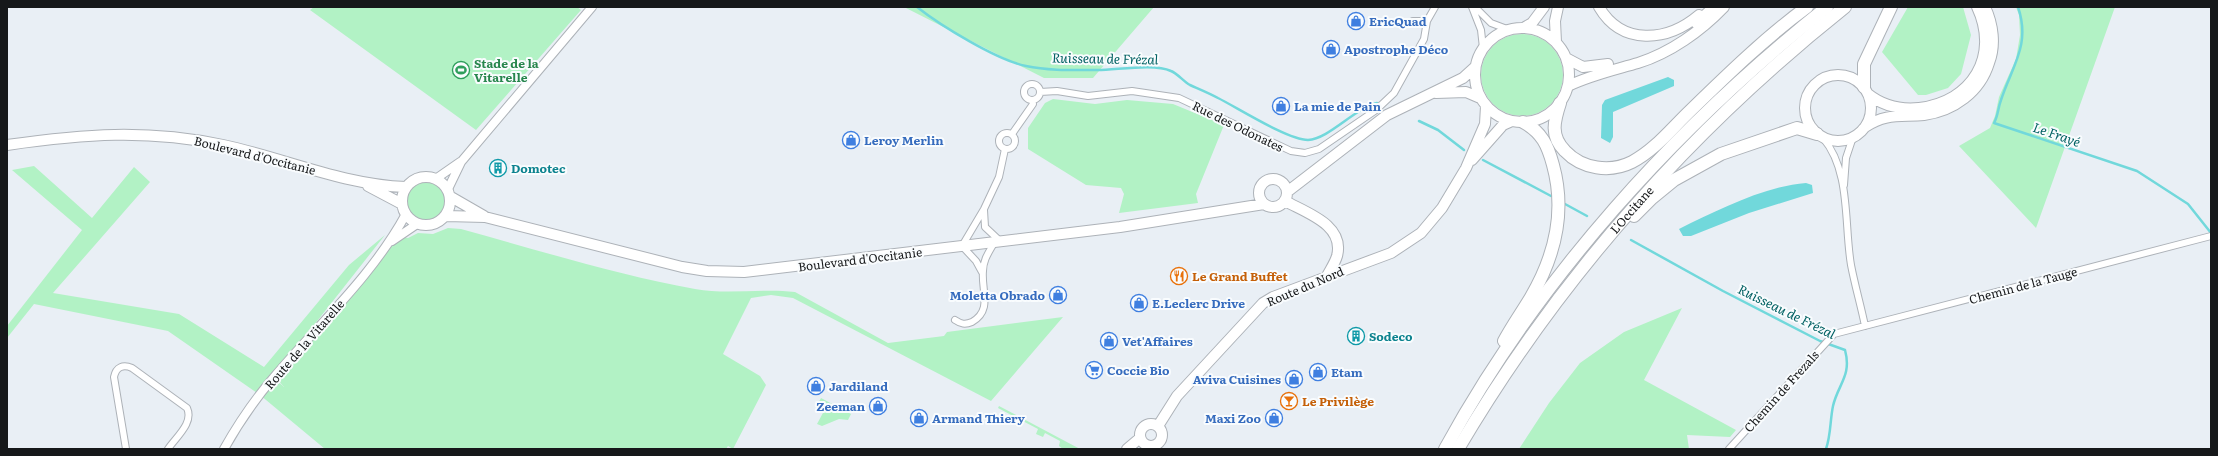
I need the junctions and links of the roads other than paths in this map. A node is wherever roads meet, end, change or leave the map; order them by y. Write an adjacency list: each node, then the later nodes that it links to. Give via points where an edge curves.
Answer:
1 (592, 7): 39 (street)
2 (1435, 7): 18 (street, Rue des Odonates)
3 (1472, 7): 22 (street, via 1481,30)
4 (1475, 7): 20 (street, via 1491,23)
5 (1544, 7): 19 (main road, via 1532,23)
6 (1558, 7): 21 (main road, via 1554,20)
7 (1598, 7): 8 (main road, via 1612,24 1632,35 1657,36 1677,31)
8 (1708, 7)
9 (1714, 7): 23 (main road, via 1678,37 1637,56 1596,67 1583,66)
10 (1724, 7): 25 (main road, via 1695,33 1659,54 1595,74)
11 (1807, 7): 31 (highway, via 1725,78 1652,148 1632,162 1617,168 1590,166 1568,154 1557,140 1554,129)
12 (1827, 7): 67 (highway, L'Occitane, via 1736,84 1637,183 1556,282)
13 (1845, 7): 63 (highway, L'Occitane, via 1759,79 1688,146 1625,214)
14 (1890, 7): 26 (highway, via 1864,64)
15 (1977, 7): 26 (main road, via 1986,39 1984,57 1977,74 1958,95 1930,107 1900,108 1887,106)
16 (1985, 7): 33 (main road, via 1992,25 1993,51 1984,78 1974,90 1949,108 1923,115 1886,116)
17 (1413, 21): 18 (street)
18 (1427, 21): 27 (street, Rue des Odonates, via 1424,39 1394,93 1376,110 1334,140 1319,149 1305,153 1292,151 1167,94 1122,91 1088,96 1057,91)
19 (1525, 27): 20 (main road); 21 (main road, via 1542,32)
20 (1508, 29): 22 (main road, via 1494,36)
21 (1556, 42): 23 (main road)
22 (1482, 48): 24 (main road)
23 (1566, 58): 25 (main road, via 1569,71)
24 (1474, 68): 28 (main road, Boulevard d'Occitanie, via 1463,78); 30 (main road, via 1475,83)
25 (1568, 86): 31 (main road)
26 (1866, 90): 33 (main road, via 1871,112); 35 (main road, via 1858,81 1841,74 1824,77 1814,84 1806,95 1804,112 1811,128)
27 (1040, 92): 29 (street, via 1038,98); 29 (street, via 1035,85 1026,87 1025,96)
28 (1432, 93): 30 (main road, Boulevard d'Occitanie, via 1466,92); 41 (main road, Boulevard d'Occitanie, via 1387,115)
29 (1032, 100): 34 (street, via 1033,104)
30 (1483, 102): 32 (main road, via 1498,116); 40 (main road, Route du Nord, via 1485,124)
31 (1560, 103): 32 (main road, via 1544,117)
32 (1517, 122): 40 (main road, Route du Nord, via 1503,124); 67 (highway, via 1540,134 1550,154 1559,207 1556,237 1545,269)
33 (1864, 128): 36 (main road)
34 (1012, 134): 38 (street, via 1015,143 1012,148); 38 (street, via 1006,133 999,139 1000,146)
35 (1820, 136): 36 (main road, via 1833,141); 48 (street, via 1837,158); 63 (highway, via 1797,128 1785,130 1721,154 1674,180 1652,198)
36 (1853, 137): 48 (street, via 1846,158)
37 (7, 145): 44 (main road, Boulevard d'Occitanie, via 117,133 188,138 250,151)
38 (1006, 149): 53 (street, via 999,177)
39 (460, 162): 42 (street); 46 (street)
40 (1466, 168): 62 (main road, Route du Nord, via 1442,208 1421,234 1391,253)
41 (1308, 176): 43 (main road, Boulevard d'Occitanie); 49 (main road, Boulevard d'Occitanie)
42 (437, 178): 45 (main road, via 423,176); 46 (main road)
43 (1282, 181): 47 (main road, Boulevard d'Occitanie, via 1274,178 1265,181); 49 (main road)
44 (359, 182): 45 (main road, Boulevard d'Occitanie); 52 (main road, Boulevard d'Occitanie)
45 (406, 187): 52 (main road, via 402,195)
46 (449, 193): 54 (main road, via 449,210); 55 (main road, Boulevard d'Occitanie)
47 (1258, 193): 50 (main road); 51 (main road, Boulevard d'Occitanie)
48 (1844, 195): 65 (street, via 1851,266)
49 (1286, 196): 50 (main road, Boulevard d'Occitanie, via 1275,207); 62 (main road, via 1333,230 1338,243 1337,257)
50 (1264, 204): 51 (main road, Boulevard d'Occitanie)
51 (1240, 207): 58 (main road, Boulevard d'Occitanie, via 1178,219)
52 (404, 209): 56 (main road); 59 (street, Route de la Vitarelle)
53 (984, 209): 58 (street, via 985,227); 60 (street)
54 (446, 216): 55 (main road, Boulevard d'Occitanie); 56 (main road, via 433,224)
55 (485, 217): 60 (main road, Boulevard d'Occitanie, via 707,272 784,268)
56 (418, 224): 59 (street, Route de la Vitarelle)
57 (2208, 237): 65 (street, Chemin de la Tauge)
58 (998, 242): 60 (main road, Boulevard d'Occitanie); 61 (street, via 985,260)
59 (390, 243): 72 (street, Route de la Vitarelle, via 273,378 236,428)
60 (962, 246): 61 (street)
61 (982, 272): 64 (street, via 986,297 983,312 968,324 960,324)
62 (1327, 276): 68 (main road, Route du Nord, via 1273,297 1257,308 1177,396)
63 (1564, 290): 75 (highway, L'Occitane, via 1504,374)
64 (955, 320)
65 (1865, 326): 66 (street, Chemin de la Tauge)
66 (1834, 334): 76 (street, Chemin de Frezals)
67 (1476, 396): 74 (highway, L'Occitane)
68 (1158, 426): 69 (main road, via 1144,426 1140,431); 69 (main road, via 1161,430 1161,440 1154,445)
69 (1140, 444): 73 (main road)
70 (126, 449): 71 (street, via 114,377 115,371 126,366 187,408 187,423)
71 (168, 449)
72 (224, 449)
73 (1127, 449)
74 (1445, 449)
75 (1458, 449)
76 (1729, 449)

